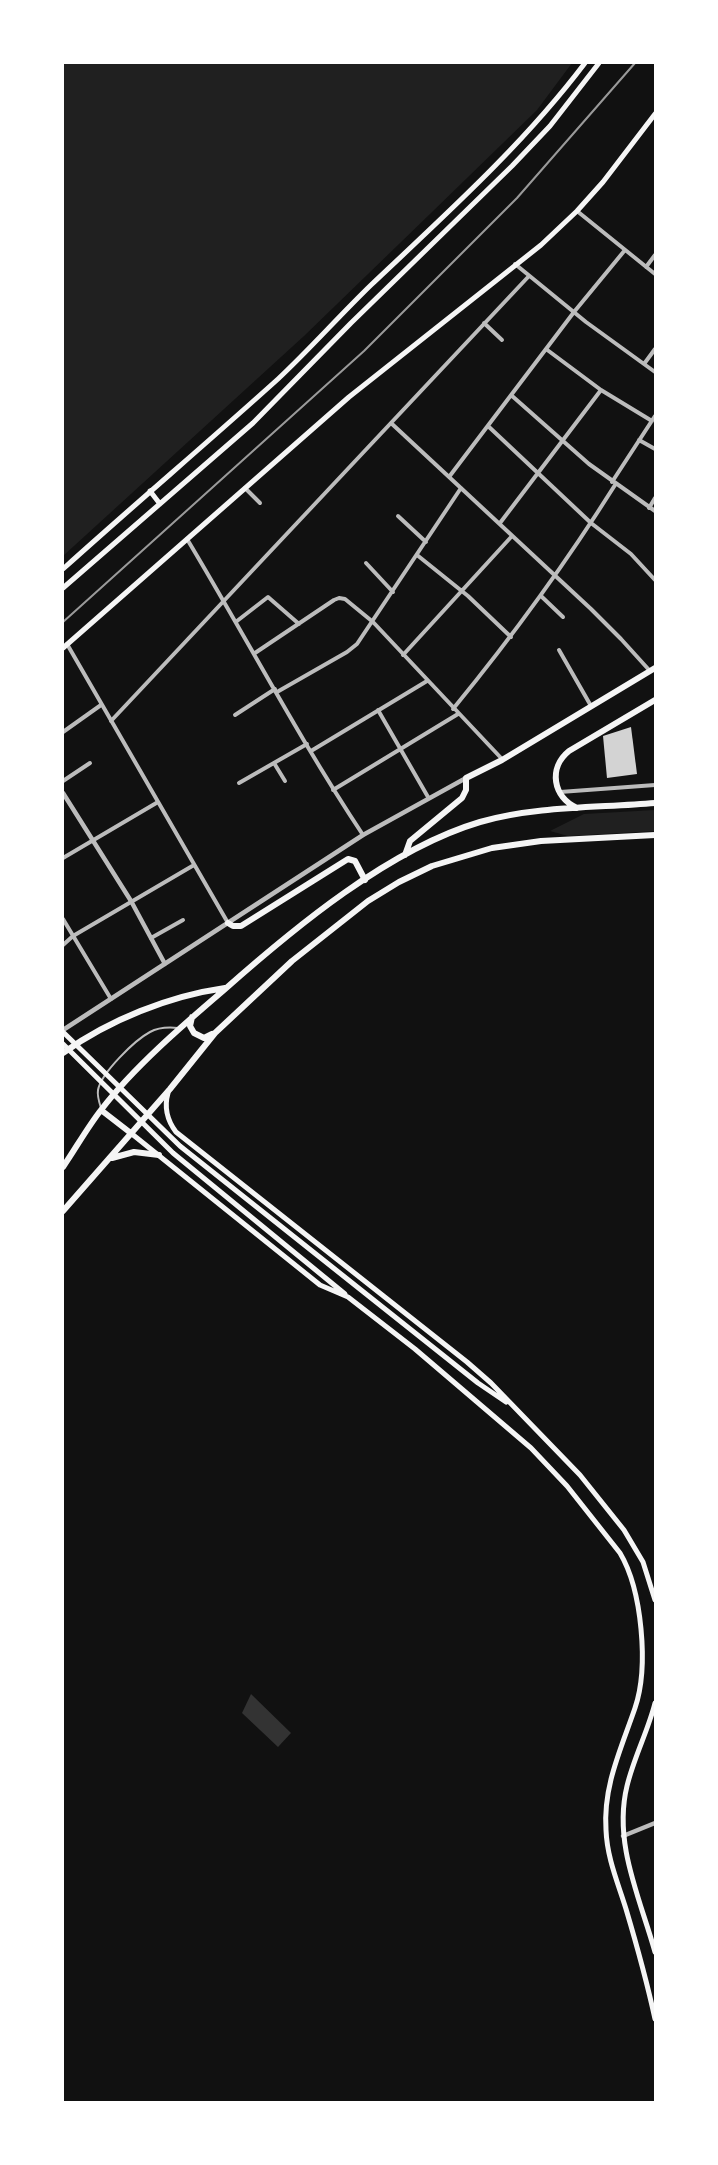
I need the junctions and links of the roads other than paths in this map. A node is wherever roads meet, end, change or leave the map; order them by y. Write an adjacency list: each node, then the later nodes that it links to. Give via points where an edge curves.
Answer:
1 (585, 63): 4 (main road)
2 (599, 63): 5 (main road)
3 (655, 114): 6 (main road)
4 (541, 118): 5 (main road); 7 (main road)
5 (550, 126): 8 (main road)
6 (577, 211): 9 (street); 11 (main road)
7 (441, 219): 8 (main road); 16 (main road)
8 (449, 227): 17 (main road)
9 (626, 250): 12 (street); 15 (street)
10 (655, 255): 12 (street)
11 (515, 264): 14 (street); 36 (main road, via 349,397)
12 (646, 267): 13 (street)
13 (655, 274)
14 (529, 276): 15 (street); 18 (street)
15 (574, 312): 20 (street); 22 (street)
16 (340, 315): 17 (main road); 38 (main road, via 279,378)
17 (351, 323): 41 (main road, via 253,423)
18 (484, 323): 19 (street); 28 (street)
19 (502, 340)
20 (546, 349): 24 (street); 25 (street)
21 (655, 349): 22 (street)
22 (644, 364): 23 (street)
23 (655, 372)
24 (601, 390): 27 (street); 30 (street)
25 (511, 395): 29 (street); 30 (street)
26 (655, 416): 27 (street)
27 (652, 421): 31 (street)
28 (391, 423): 34 (street); 59 (street)
29 (488, 426): 33 (street); 34 (street)
30 (562, 440): 33 (street); 35 (street)
31 (639, 440): 32 (street); 35 (street)
32 (655, 449)
33 (538, 472): 45 (street); 46 (street)
34 (448, 477): 37 (street)
35 (613, 483): 42 (street); 46 (street)
36 (245, 487): 40 (street); 48 (main road)
37 (461, 488): 45 (street); 49 (street)
38 (150, 491): 41 (main road); 52 (main road)
39 (655, 498): 42 (street)
40 (260, 503)
41 (160, 504): 55 (main road)
42 (649, 508): 43 (street)
43 (655, 512)
44 (398, 516): 49 (street)
45 (500, 523): 47 (street)
46 (591, 523): 53 (street); 54 (street, via 631,554)
47 (512, 536): 53 (street); 56 (street)
48 (187, 538): 59 (street); 65 (main road)
49 (426, 542): 50 (street)
50 (417, 555): 56 (street); 57 (street)
51 (366, 562): 57 (street)
52 (63, 569)
53 (555, 576): 58 (street); 69 (street)
54 (655, 580)
55 (63, 588)
56 (462, 591): 64 (street); 68 (street)
57 (393, 592): 62 (street)
58 (541, 596): 60 (street); 64 (street)
59 (225, 601): 61 (street); 79 (street)
60 (563, 617)
61 (237, 621): 63 (street, via 268,597); 67 (street)
62 (373, 622): 63 (street, via 339,598); 68 (street); 71 (street, via 357,644)
63 (299, 624): 67 (street)
64 (512, 637): 75 (street)
65 (65, 646): 73 (street)
66 (559, 650): 74 (street)
67 (255, 653): 71 (street)
68 (403, 655): 70 (street)
69 (652, 669): 74 (main road)
70 (428, 681): 75 (street); 76 (street)
71 (276, 690): 78 (street); 81 (street)
72 (655, 700): 93 (main road, via 564,755 555,772)
73 (101, 705): 79 (street); 80 (street)
74 (591, 706): 84 (main road)
75 (453, 709): 77 (street)
76 (378, 710): 82 (street); 83 (street)
77 (458, 714): 82 (street); 84 (street)
78 (236, 715)
79 (111, 722): 96 (street)
80 (63, 732)
81 (307, 744): 83 (street); 86 (street)
82 (400, 749): 92 (street); 95 (street)
83 (311, 751): 92 (street)
84 (502, 760): 87 (main road)
85 (90, 763): 88 (street)
86 (274, 763): 89 (street); 90 (street)
87 (466, 778): 95 (street); 102 (main road, via 462,798 410,841)
88 (63, 781)
89 (285, 781)
90 (239, 783)
91 (655, 785): 93 (street)
92 (333, 790): 99 (street)
93 (558, 792): 98 (main road)
94 (63, 793): 101 (street)
95 (428, 797): 99 (street)
96 (158, 801): 101 (street); 104 (street)
97 (655, 803): 98 (main road)
98 (578, 808): 102 (main road, via 480,822)
99 (363, 835): 109 (street)
100 (655, 835): 119 (main road, via 510,845 467,854 421,871 349,914)
101 (93, 839): 103 (street); 106 (street)
102 (405, 855): 105 (main road)
103 (63, 858)
104 (194, 864): 106 (street); 109 (street)
105 (365, 880): 109 (main road, via 355,861 348,859 241,926); 114 (main road, via 301,925)
106 (131, 901): 110 (street); 111 (street)
107 (63, 919): 110 (street)
108 (183, 920): 111 (street)
109 (228, 923): 113 (street)
110 (74, 936): 112 (street); 115 (street)
111 (151, 938): 113 (street)
112 (63, 945)
113 (165, 964): 115 (street)
114 (226, 988): 116 (main road); 121 (main road, via 130,1016)
115 (111, 999): 118 (street)
116 (192, 1017): 117 (main road); 119 (main road, via 190,1026 196,1036 204,1038)
117 (180, 1028): 123 (main road); 123 (lane, via 163,1027 148,1032 115,1064 102,1080)
118 (63, 1031): 134 (main road, via 180,1146)
119 (214, 1033): 122 (main road)
120 (63, 1044): 132 (main road, via 166,1147)
121 (63, 1053)
122 (170, 1089): 124 (main road); 125 (main road, via 166,1103 168,1119)
123 (101, 1110): 124 (main road); 129 (main road)
124 (132, 1134): 126 (main road); 127 (main road)
125 (190, 1144): 128 (main road, via 177,1151); 131 (main road)
126 (159, 1155): 127 (main road, via 134,1152); 128 (main road)
127 (109, 1159): 130 (main road)
128 (174, 1166): 133 (main road, via 320,1285)
129 (63, 1167)
130 (63, 1211)
131 (310, 1237): 132 (main road, via 306,1248); 134 (main road, via 476,1369)
132 (295, 1254): 133 (main road)
133 (348, 1297): 140 (main road, via 531,1448 567,1486 628,1568 638,1609 641,1676 636,1707 609,1784 606,1831 612,1867)
134 (512, 1406): 135 (main road, via 575,1470 624,1530 643,1562)
135 (655, 1600)
136 (655, 1703): 138 (main road, via 627,1785)
137 (655, 1823): 138 (street)
138 (623, 1836): 139 (main road)
139 (655, 1952)
140 (655, 2019)

